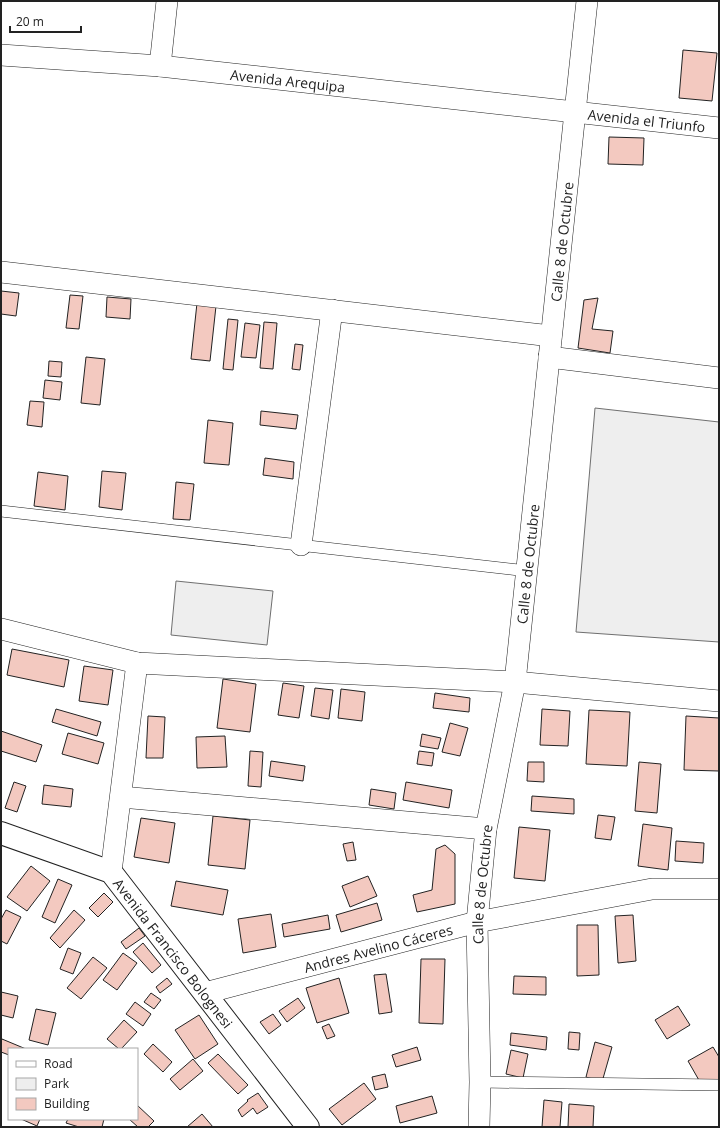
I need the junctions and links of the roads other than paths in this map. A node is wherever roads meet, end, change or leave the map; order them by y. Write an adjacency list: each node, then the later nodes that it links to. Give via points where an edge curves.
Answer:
1 (167, 1): 4 (street)
2 (587, 1): 5 (street, Calle 8 de Octubre)
3 (1, 55): 4 (street, Avenida Arequipa)
4 (160, 66): 5 (street, Avenida Arequipa)
5 (574, 112): 6 (street, Avenida el Triunfo); 9 (street, Calle 8 de Octubre)
6 (719, 128)
7 (1, 272): 8 (street)
8 (332, 310): 9 (street); 13 (street)
9 (551, 336): 10 (street, Calle 8 de Octubre)
10 (549, 356): 11 (street); 14 (street, Calle 8 de Octubre)
11 (719, 378)
12 (1, 511): 13 (lane)
13 (301, 545): 14 (lane)
14 (527, 571): 17 (street, Calle 8 de Octubre)
15 (1, 629): 16 (street)
16 (137, 663): 17 (street); 19 (street)
17 (515, 682): 18 (street); 20 (street, Calle 8 de Octubre)
18 (719, 701)
19 (120, 797): 20 (street); 22 (street)
20 (486, 829): 24 (street, Calle 8 de Octubre)
21 (1, 833): 22 (street, Avenida Francisco Bolognesi)
22 (111, 872): 25 (street, Avenida Francisco Bolognesi)
23 (719, 889): 24 (street, Andres Avelino Cáceres, via 652,889)
24 (477, 922): 25 (street, Andres Avelino Cáceres); 26 (street, Calle 8 de Octubre)
25 (205, 993): 28 (street, Avenida Francisco Bolognesi)
26 (480, 1082): 27 (lane); 29 (street, Calle 8 de Octubre)
27 (719, 1085)
28 (308, 1127)
29 (479, 1127)

